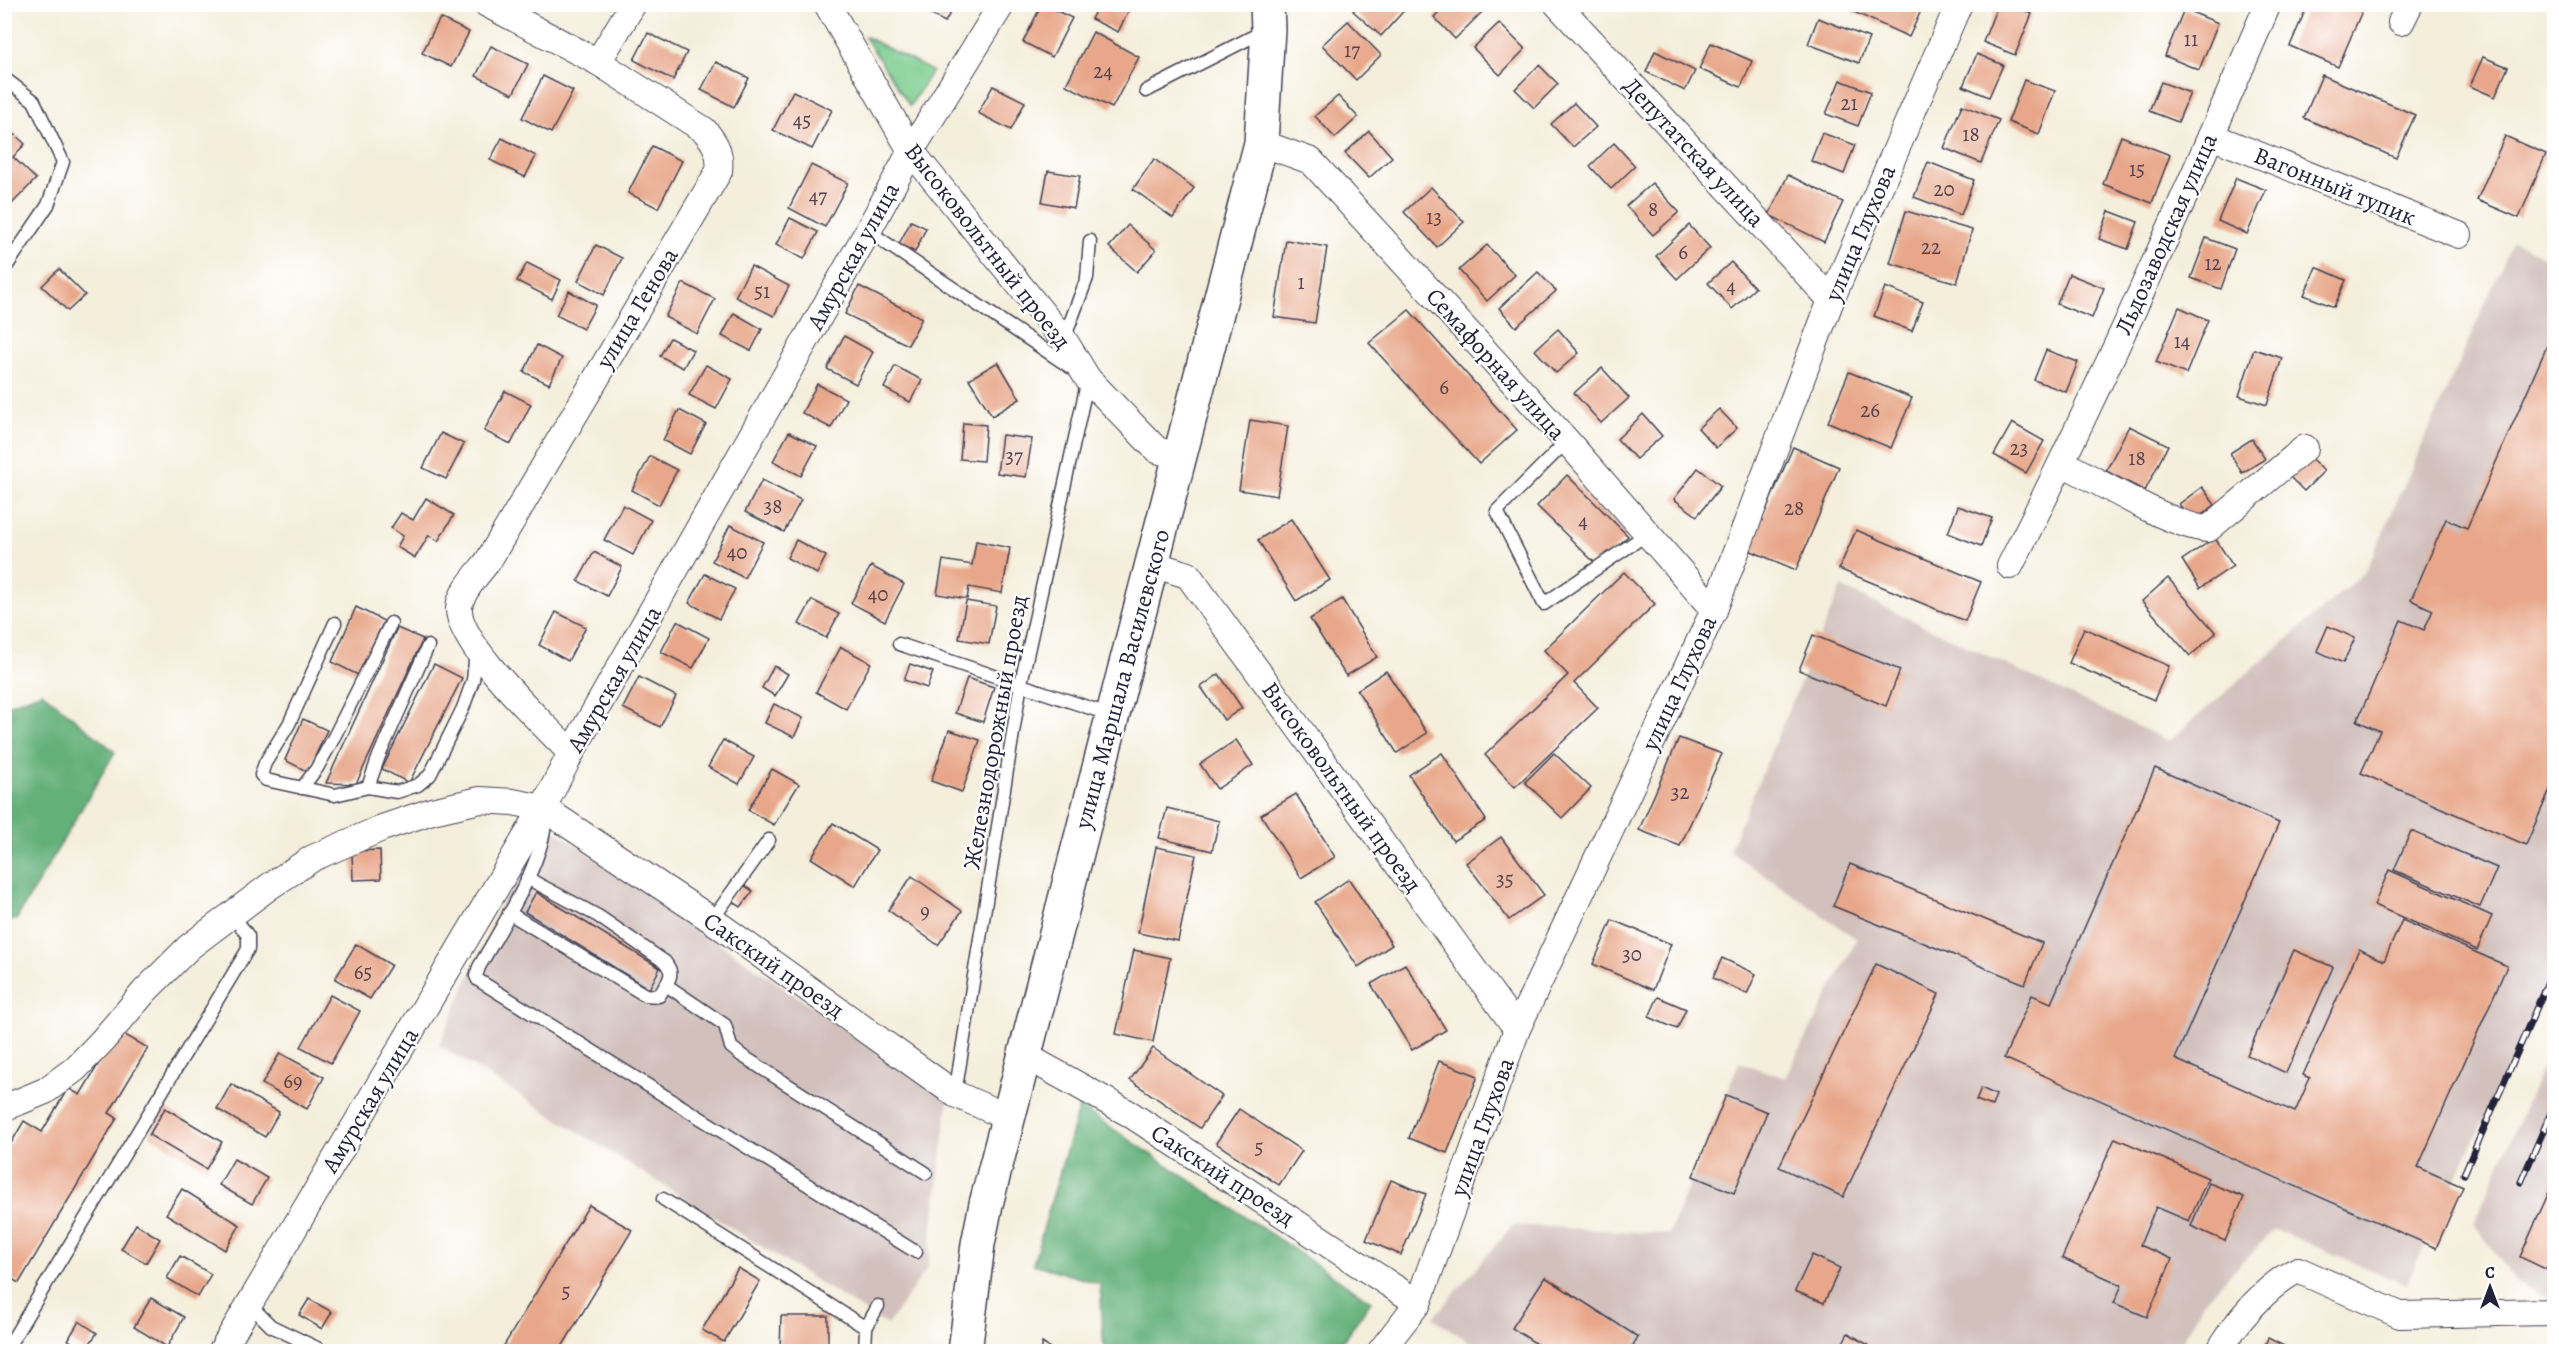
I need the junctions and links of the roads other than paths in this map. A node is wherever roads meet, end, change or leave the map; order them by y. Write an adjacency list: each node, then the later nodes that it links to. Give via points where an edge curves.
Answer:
1 (487, 4): 9 (street, улица Генова)
2 (633, 4): 9 (street)
3 (827, 4): 14 (street, Высоковольтный проезд)
4 (1002, 4): 14 (street, Амурская улица)
5 (1557, 4): 19 (street, Депутатская улица)
6 (1959, 4): 19 (street, улица Глухова)
7 (2268, 4): 12 (street, Льдозаводская улица)
8 (1268, 17): 11 (lane); 13 (main road, улица Маршала Василевского)
9 (598, 62): 34 (street, улица Генова, via 704,130 718,148 718,171 494,550 465,592 459,607 463,628)
10 (4, 78): 18 (lane, via 34,101 63,162 48,205)
11 (1146, 91)
12 (2211, 136): 16 (street, Вагонный тупик); 25 (street, Льдозаводская улица)
13 (1261, 143): 22 (street, Семафорная улица, via 1311,161); 24 (main road, улица Маршала Василевского)
14 (911, 151): 15 (street, Амурская улица); 20 (street, Высоковольтный проезд)
15 (868, 231): 21 (lane); 37 (street, Амурская улица)
16 (2459, 236)
17 (1090, 241): 20 (lane, via 1087,278)
18 (4, 270)
19 (1831, 300): 29 (street, улица Глухова)
20 (1064, 340): 21 (street, Высоковольтный проезд)
21 (1088, 379): 24 (street, Высоковольтный проезд, via 1156,450); 35 (lane, Железнодорожный проезд)
22 (1567, 441): 26 (street, Семафорная улица); 26 (lane, via 1497,511 1544,604)
23 (2305, 448): 25 (street, via 2208,529 2173,520)
24 (1181, 457): 27 (main road, улица Маршала Василевского)
25 (2062, 463): 28 (street, Льдозаводская улица)
26 (1647, 534): 29 (street, Семафорная улица)
27 (1152, 564): 36 (main road, улица Маршала Василевского); 47 (street, Высоковольтный проезд, via 1188,575)
28 (2010, 566)
29 (1714, 610): 47 (street, улица Глухова)
30 (335, 623): 39 (lane, via 290,724 261,775 266,780)
31 (391, 624): 39 (lane, via 322,759)
32 (899, 644): 35 (lane)
33 (428, 646): 38 (lane)
34 (476, 651): 37 (street); 38 (lane, via 473,680 463,708 430,775 418,786 397,792)
35 (1021, 683): 36 (lane); 49 (lane, Железнодорожный проезд)
36 (1111, 715): 48 (main road, улица Маршала Василевского)
37 (571, 753): 40 (street, Амурская улица)
38 (368, 787): 39 (lane, via 335,795)
39 (302, 788)
40 (543, 808): 42 (lane, via 545,834); 44 (street, via 480,800 382,828 313,858); 45 (street, Сакский проезд); 55 (street, Амурская улица)
41 (769, 840): 45 (lane)
42 (527, 878): 43 (lane); 46 (lane, via 598,916 665,962 671,976)
43 (508, 913): 46 (lane, via 645,995 659,996); 54 (lane, via 478,967 478,980)
44 (232, 914): 50 (street, via 181,955 75,1069 45,1091); 60 (lane, via 248,936 248,949)
45 (712, 920): 49 (street, Сакский проезд)
46 (666, 985): 52 (lane, via 725,1025 731,1047)
47 (1517, 1029): 56 (street, улица Глухова)
48 (1024, 1055): 51 (main road, улица Маршала Василевского); 56 (street, Сакский проезд, via 1130,1114)
49 (955, 1094): 51 (street, Сакский проезд)
50 (4, 1108)
51 (1007, 1117): 64 (main road, улица Маршала Василевского, via 978,1244)
52 (926, 1173)
53 (663, 1199): 59 (lane)
54 (916, 1252)
55 (249, 1304): 61 (street, Амурская улица); 62 (lane, via 271,1326)
56 (1418, 1304): 65 (street, улица Глухова)
57 (878, 1306): 59 (lane)
58 (2554, 1312): 66 (street, via 2400,1315 2298,1270 2282,1277 2228,1334)
59 (866, 1328): 63 (lane)
60 (5, 1352)
61 (221, 1352)
62 (325, 1352)
63 (865, 1352)
64 (965, 1352)
65 (1380, 1352)
66 (2219, 1352)

